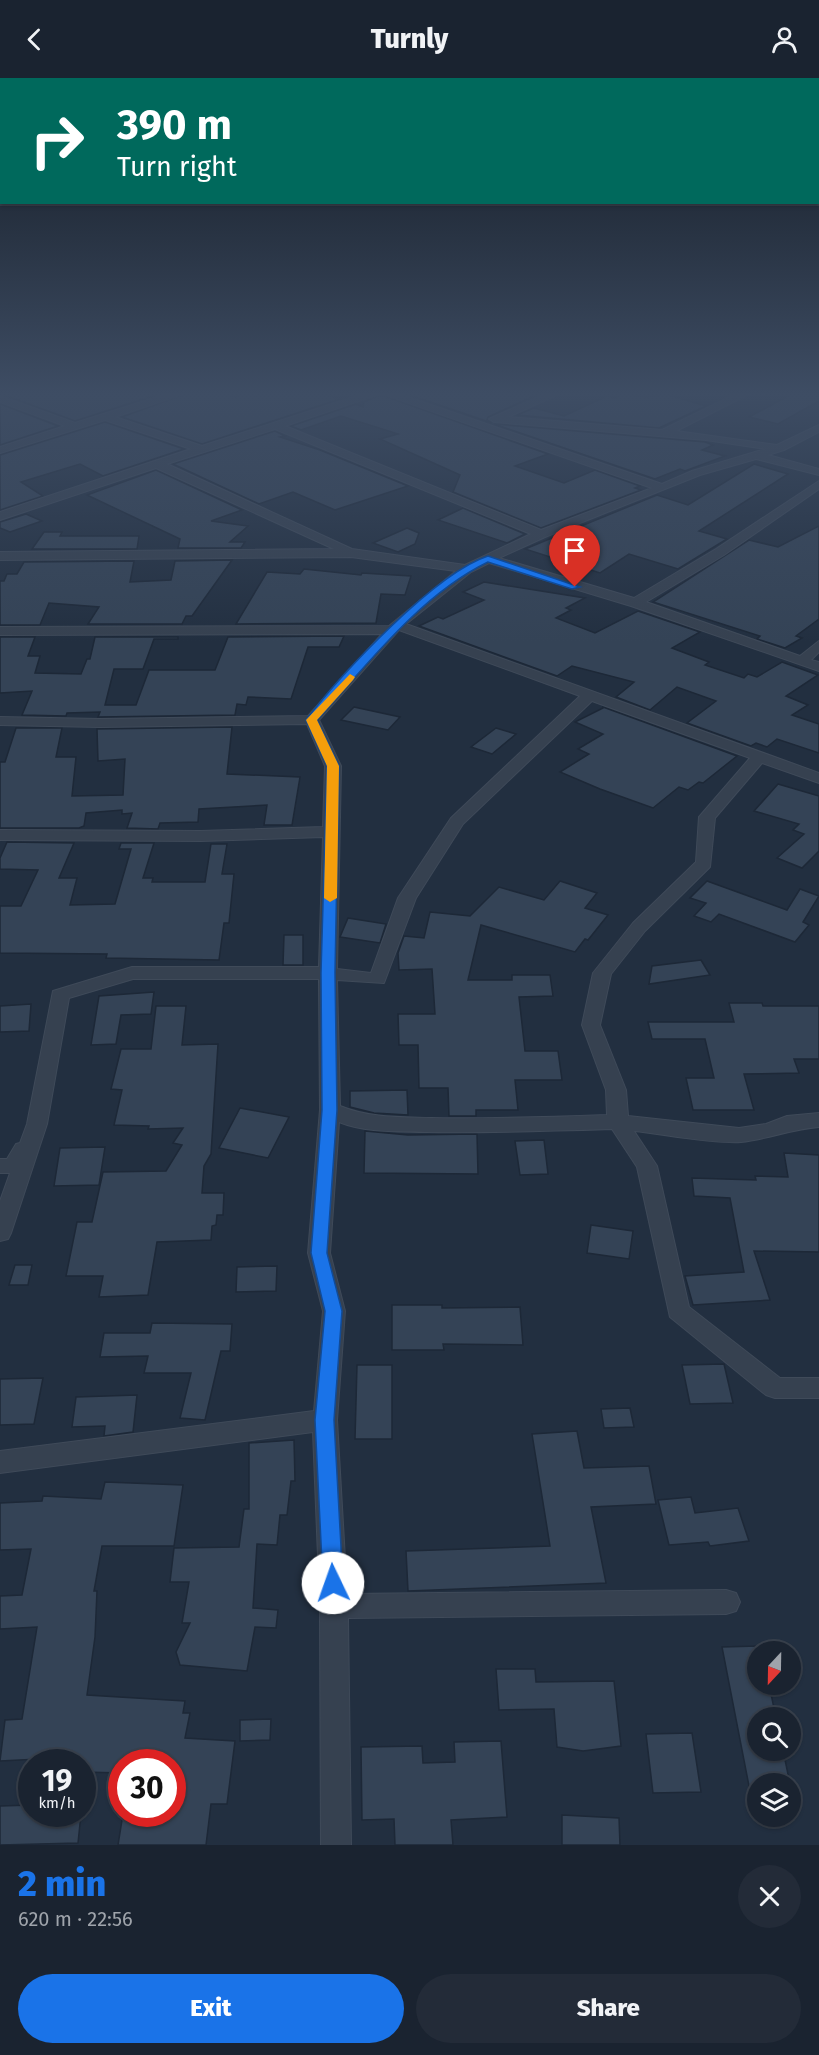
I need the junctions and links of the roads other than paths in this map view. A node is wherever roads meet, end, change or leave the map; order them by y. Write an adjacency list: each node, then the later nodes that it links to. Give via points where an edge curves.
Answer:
1 (123, 476): 8 (street)
2 (184, 476): 10 (street)
3 (400, 476): 9 (street)
4 (628, 476): 7 (street)
5 (688, 476): 7 (street)
6 (819, 484): 14 (street, via 720,552)
7 (663, 488): 9 (street)
8 (0, 516)
9 (541, 534): 12 (street)
10 (351, 553): 11 (street); 13 (street)
11 (0, 556)
12 (488, 559): 13 (street); 14 (street)
13 (467, 569): 15 (street)
14 (636, 603): 18 (street)
15 (394, 628): 16 (street); 20 (street); 21 (street)
16 (0, 631)
17 (819, 645): 18 (street)
18 (802, 661): 19 (street)
19 (819, 667)
20 (590, 695): 23 (street); 27 (street, via 457,821 407,898 378,979)
21 (312, 720): 22 (street); 25 (street, via 333,766)
22 (0, 721)
23 (759, 757): 24 (street); 30 (street, via 707,817 704,863 639,927 602,973 591,1025 616,1090)
24 (819, 778)
25 (332, 832): 26 (street, via 201,836); 27 (street)
26 (0, 834)
27 (328, 973): 28 (street); 31 (street, via 132,973 60,995)
28 (330, 1110): 30 (street, via 354,1120 393,1124); 35 (street, via 319,1253 334,1311)
29 (819, 1120): 30 (street, via 739,1135)
30 (618, 1122): 34 (street, via 647,1166 678,1311 775,1388)
31 (37, 1124): 32 (street, via 14,1166); 33 (street)
32 (0, 1166)
33 (0, 1233)
34 (819, 1388)
35 (325, 1420): 36 (street); 38 (street)
36 (0, 1462)
37 (726, 1602): 38 (street)
38 (334, 1606): 39 (street)
39 (336, 1845)

